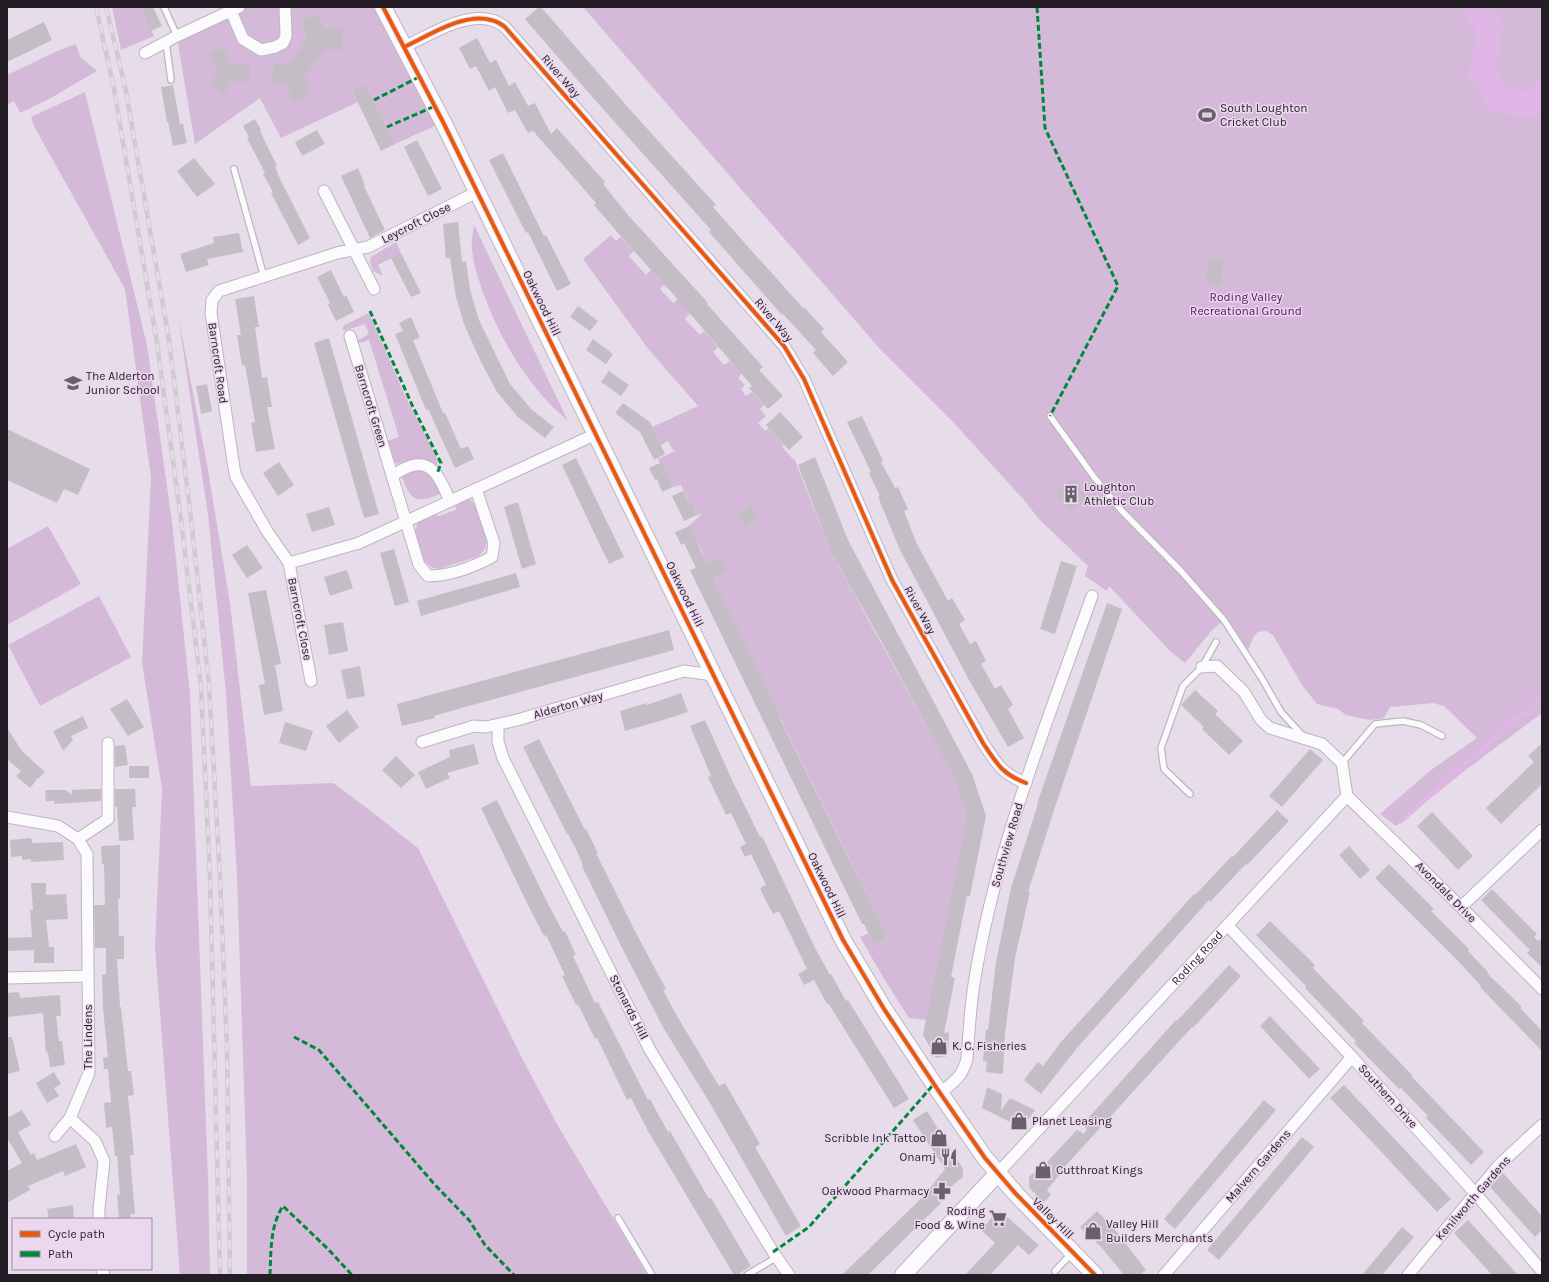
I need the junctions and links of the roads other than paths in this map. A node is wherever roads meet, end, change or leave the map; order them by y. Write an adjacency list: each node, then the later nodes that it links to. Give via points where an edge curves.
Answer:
1 (164, 7): 5 (lane)
2 (285, 7): 4 (street, via 286,36 283,43 261,50 243,39)
3 (383, 7): 7 (street, Oakwood Hill)
4 (235, 9): 5 (street)
5 (177, 36): 6 (street)
6 (166, 42): 8 (street); 9 (lane)
7 (404, 47): 12 (street, Oakwood Hill); 35 (street, River Way, via 470,19 492,20 505,27 784,346 804,378 892,580 995,761 1005,772)
8 (144, 53)
9 (171, 80)
10 (234, 169): 14 (lane)
11 (324, 191): 13 (street)
12 (477, 192): 13 (street, Leycroft Close, via 368,247); 18 (street, Oakwood Hill)
13 (354, 250): 14 (street, Barncroft Road, via 337,253); 15 (street)
14 (264, 277): 23 (street, Barncroft Road, via 219,291 212,300 211,313 236,476 267,531)
15 (374, 289)
16 (350, 336): 19 (street, Barncroft Green)
17 (1050, 416): 31 (lane, via 1121,510 1180,570 1224,620 1281,712)
18 (596, 434): 20 (street, Barncroft Close); 27 (street, Oakwood Hill)
19 (392, 476): 21 (street, via 410,466 429,466 437,474); 22 (street, Barncroft Green)
20 (476, 489): 21 (street, Barncroft Close); 22 (street, via 494,543 492,557 481,562 440,576 428,576 419,565)
21 (450, 501): 22 (street, Barncroft Close)
22 (406, 520): 23 (street, Barncroft Close, via 359,543)
23 (289, 563): 28 (street, Barncroft Close)
24 (1092, 596): 35 (street, Southview Road)
25 (1216, 642): 26 (lane)
26 (1202, 667): 31 (street, via 1217,666 1244,692 1261,720 1270,728); 36 (lane, via 1183,686 1161,748 1164,769)
27 (714, 675): 29 (street, Alderton Way, via 684,671); 47 (street, Oakwood Hill, via 843,940 884,1009)
28 (311, 681)
29 (498, 725): 32 (street, Alderton Way, via 474,726); 56 (street, Stonards Hill, via 498,742 503,758 650,1050)
30 (1442, 736): 34 (lane, via 1421,725 1403,720 1375,724)
31 (1307, 740): 34 (street, via 1322,744)
32 (422, 742)
33 (108, 743): 40 (street, via 108,819)
34 (1342, 763): 37 (street)
35 (1026, 783): 47 (street, Southview Road, via 1006,842 987,916 974,985 964,1070)
36 (1190, 794)
37 (1348, 796): 41 (street, Avondale Drive); 42 (street, Roding Road)
38 (7, 817): 40 (street, via 58,826)
39 (1542, 830): 41 (street)
40 (78, 838): 43 (street, The Lindens, via 87,854)
41 (1461, 907): 45 (street, Avondale Drive)
42 (1228, 926): 46 (street, Southern Drive); 51 (street, Roding Road)
43 (88, 976): 44 (street); 48 (street, The Lindens, via 89,1073)
44 (7, 978)
45 (1542, 990)
46 (1352, 1057): 52 (street, Southern Drive); 64 (street, Malvern Gardens)
47 (940, 1093): 51 (street, Oakwood Hill)
48 (70, 1118): 50 (street, The Lindens); 53 (street, via 95,1141 104,1161)
49 (1542, 1125): 52 (street, Kenilworth Gardens, via 1499,1165)
50 (55, 1136)
51 (998, 1173): 55 (street, Valley Hill); 62 (street, Roding Road)
52 (1475, 1192): 58 (street, Southern Drive); 65 (street, Kenilworth Gardens)
53 (99, 1218)
54 (618, 1218): 59 (lane)
55 (1073, 1252): 57 (lane); 63 (street, Valley Hill)
56 (776, 1257): 60 (lane); 61 (street, Stonards Hill)
57 (1055, 1271)
58 (1542, 1271)
59 (652, 1275)
60 (747, 1275)
61 (789, 1275)
62 (903, 1275)
63 (1095, 1275)
64 (1164, 1275)
65 (1408, 1275)

